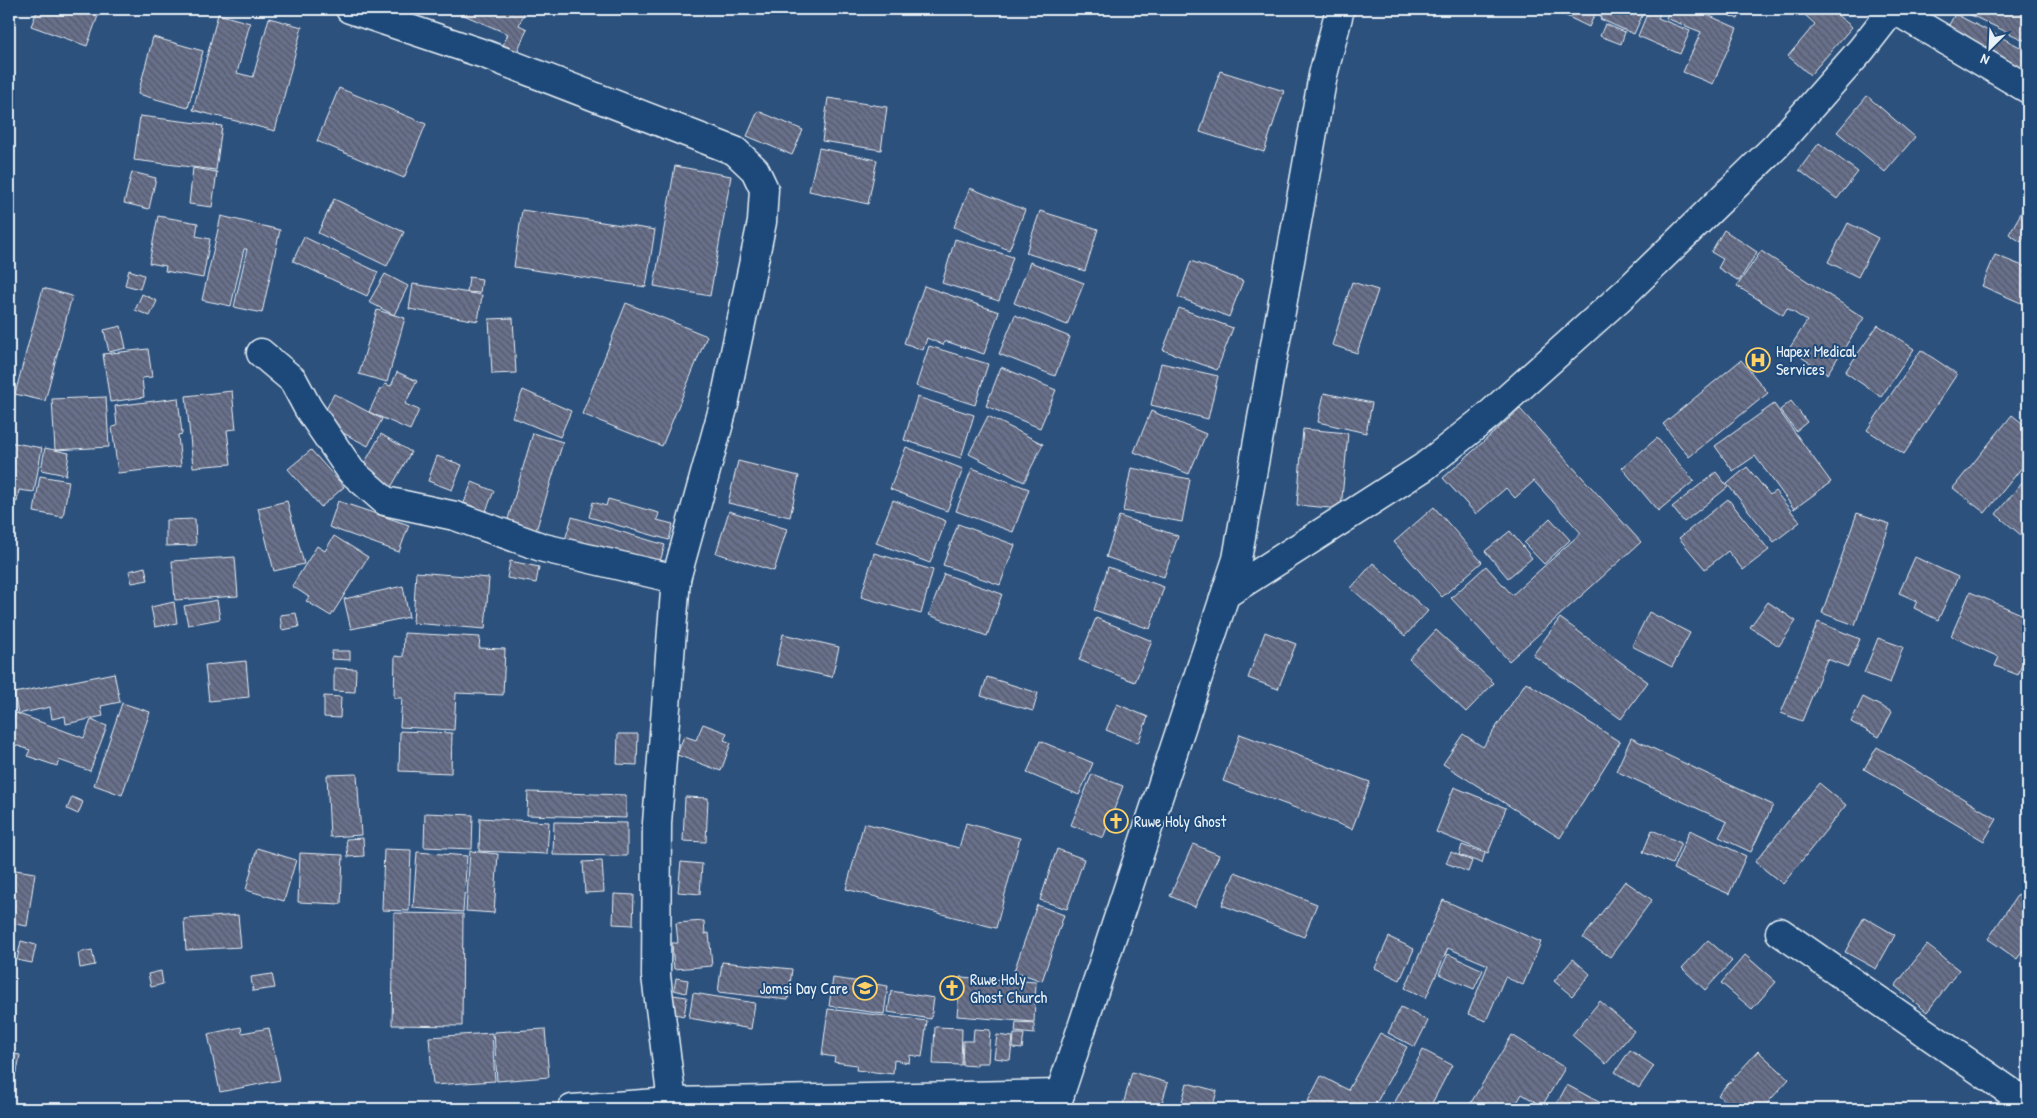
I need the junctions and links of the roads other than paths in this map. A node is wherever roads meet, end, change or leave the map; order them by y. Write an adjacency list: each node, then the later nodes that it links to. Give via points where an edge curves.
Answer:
1 (350, 9): 6 (street, via 487,55 735,151 755,170 764,189 762,222 724,405)
2 (1340, 9): 7 (street, via 1322,75 1237,559)
3 (1893, 9): 4 (street); 7 (street, via 1776,146 1625,293 1488,416 1424,467)
4 (2028, 89)
5 (262, 353): 6 (street, via 294,380 308,408 352,471 385,500 455,516 544,548)
6 (676, 579): 9 (street, via 657,823 656,976)
7 (1226, 594): 10 (street)
8 (1780, 932): 11 (street)
9 (672, 1102): 10 (street); 12 (street)
10 (1057, 1102)
11 (2028, 1104)
12 (572, 1109)

